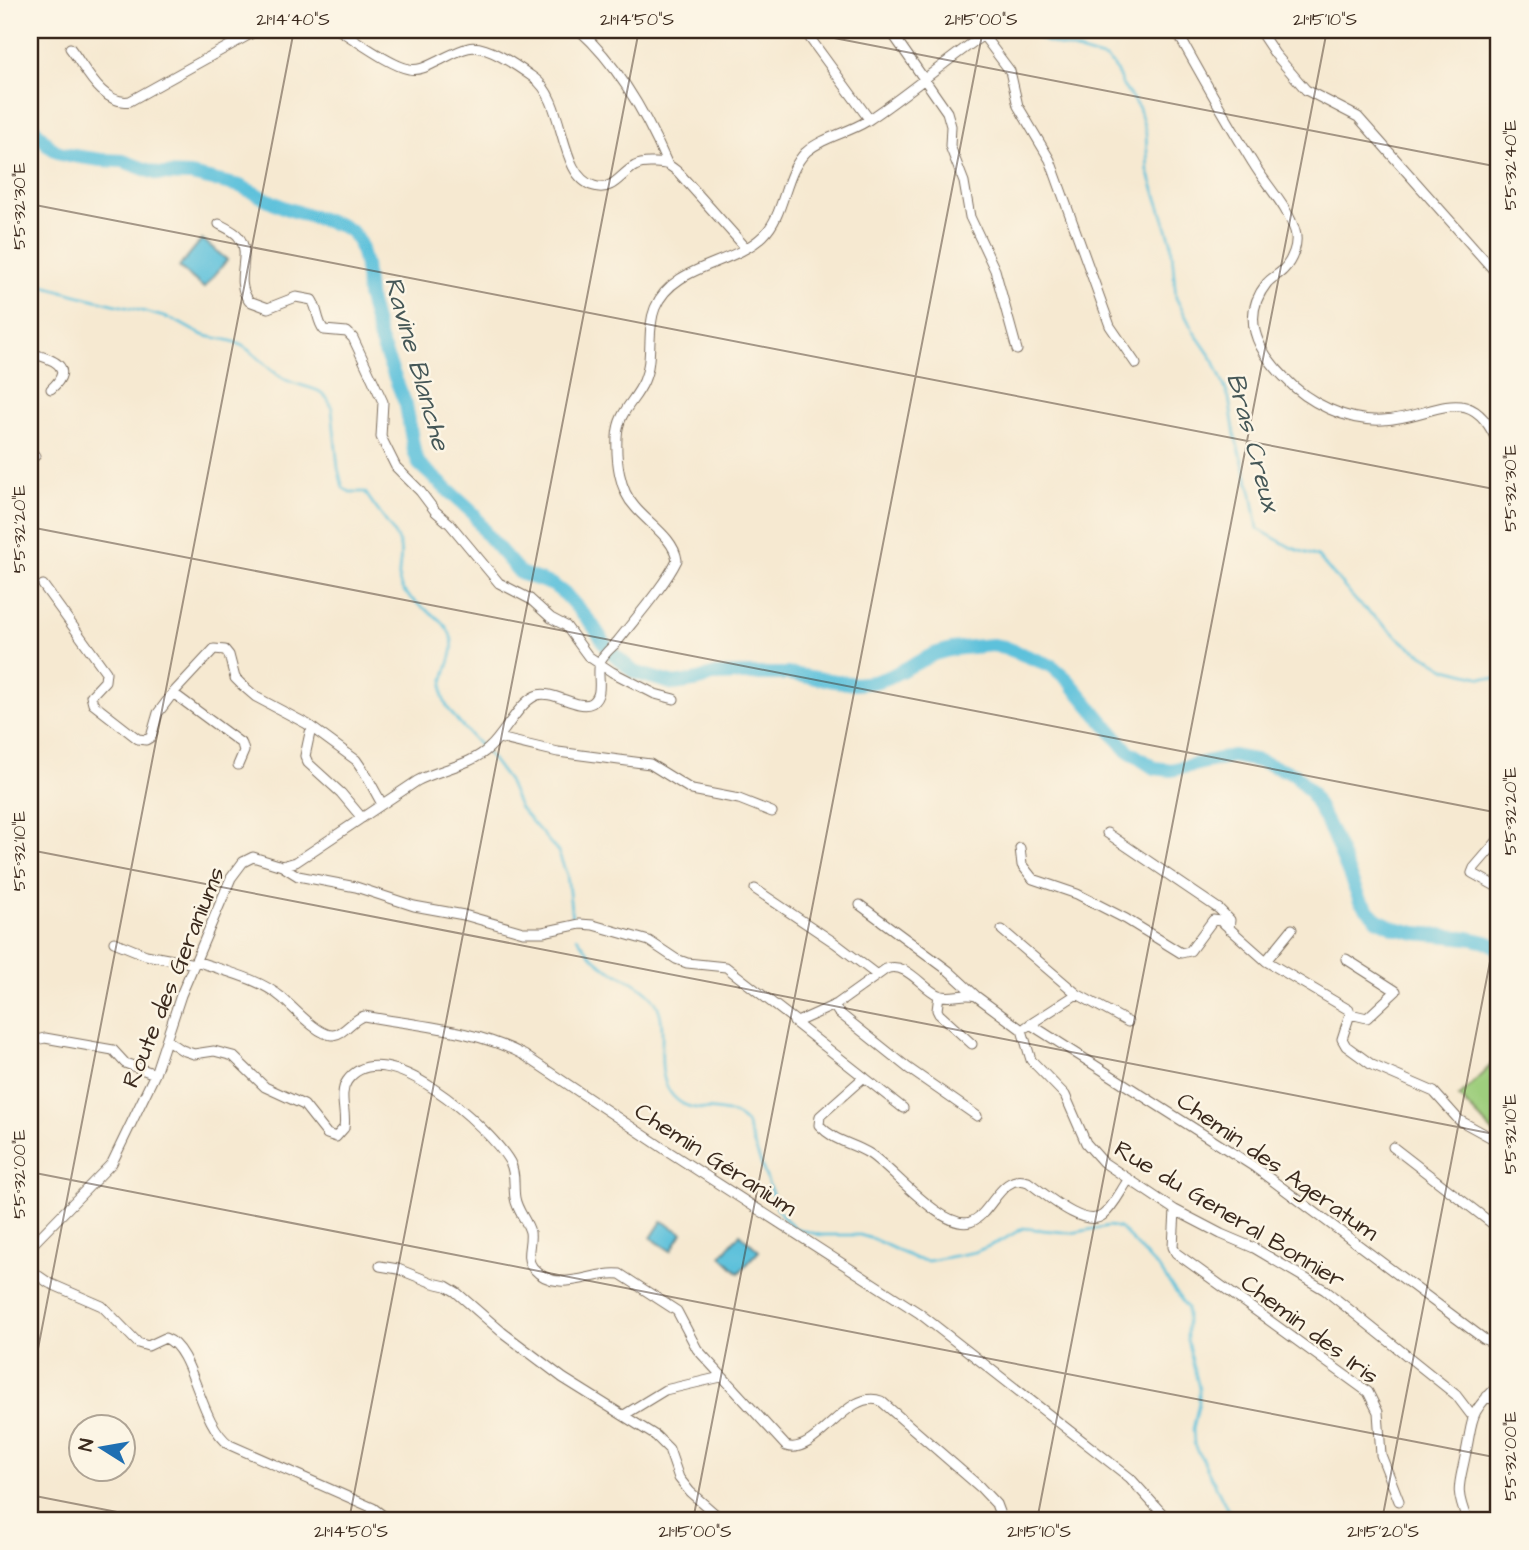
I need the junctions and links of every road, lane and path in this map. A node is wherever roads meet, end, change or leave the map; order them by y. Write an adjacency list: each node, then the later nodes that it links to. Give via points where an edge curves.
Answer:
1 (263, 30): 11 (street, via 122,103 108,97)
2 (340, 30): 14 (street, via 407,69 419,69 468,47 492,52 535,79 549,94 576,171 594,187 611,185 644,163)
3 (579, 30): 14 (street, via 635,98)
4 (804, 30): 13 (street)
5 (890, 30): 12 (street)
6 (1175, 30): 22 (street, via 1296,232 1292,258 1267,282 1253,313 1254,333 1269,360 1301,393 1344,415 1365,421 1387,420 1460,405 1477,412)
7 (1259, 30): 17 (street, via 1306,90 1358,117)
8 (1495, 30): 10 (street)
9 (987, 32): 12 (street); 20 (street, via 1010,71 1018,106 1050,160 1110,326)
10 (1499, 41)
11 (71, 48)
12 (923, 78): 13 (street); 18 (street, via 947,112 950,146 964,182 970,217 995,270)
13 (869, 119): 16 (street, via 807,152 793,172 771,225 761,239)
14 (667, 163): 16 (street)
15 (219, 224): 24 (street, via 243,243 241,286 249,301 268,308 296,297 313,300 324,330 347,332 353,338 383,402 381,437 396,467 499,583 566,626 588,656)
16 (746, 248): 24 (street, via 677,280 655,309 645,380 622,414 617,438 624,490 633,506 671,544 677,560)
17 (1499, 276)
18 (1017, 350)
19 (30, 352): 21 (street, via 58,363 60,377)
20 (1136, 364)
21 (51, 389)
22 (1499, 446)
23 (43, 585): 25 (street, via 106,672 105,681 91,696 93,704 138,739 146,740)
24 (600, 663): 26 (street); 28 (street, via 598,695 592,702 536,696)
25 (173, 693): 27 (street, via 214,649 225,650 242,685); 29 (street, via 242,744)
26 (674, 699)
27 (311, 728): 30 (street, via 356,760); 32 (street, via 304,756)
28 (499, 738): 30 (street, via 477,757 434,772); 31 (street, via 558,752 650,764 692,790 739,799)
29 (238, 765)
30 (382, 804): 32 (street)
31 (772, 812)
32 (362, 818): 36 (street, via 296,862)
33 (1107, 833): 40 (street, via 1219,909 1230,920)
34 (1499, 839): 37 (street, via 1472,873)
35 (1020, 848): 40 (street, via 1033,879 1077,894 1177,952 1190,951 1214,919)
36 (282, 866): 46 (street, Route des Geraniums, via 253,857 243,862 230,878); 53 (street, via 298,876 523,932 580,924 635,937 687,963 726,967)
37 (1499, 888)
38 (755, 889): 47 (street)
39 (860, 905): 50 (street)
40 (1229, 929): 45 (street)
41 (1292, 929): 45 (street)
42 (1002, 930): 48 (street)
43 (114, 942): 46 (street, via 146,955)
44 (1346, 959): 52 (street, via 1396,991 1367,1018)
45 (1266, 961): 52 (street)
46 (196, 962): 56 (street, Route des Geraniums); 82 (street, Chemin Géranium, via 275,992 328,1034 368,1016 505,1044 919,1313 1130,1478)
47 (877, 975): 49 (street, via 897,967); 51 (street)
48 (1077, 994): 54 (street); 55 (street)
49 (939, 995): 50 (street); 57 (street, via 939,1014)
50 (976, 996): 55 (street)
51 (834, 1006): 53 (street); 62 (street, via 908,1068)
52 (1350, 1014): 63 (street, via 1342,1039 1346,1046 1381,1070 1434,1093 1459,1120)
53 (794, 1021): 60 (street)
54 (1128, 1022)
55 (1026, 1027): 65 (street, Rue du General Bonnier, via 1031,1060 1065,1095 1090,1150); 71 (street, Chemin des Ageratum, via 1253,1166 1485,1339)
56 (167, 1040): 59 (street, Route des Geraniums); 72 (street, via 194,1054 214,1051 233,1056 258,1082 304,1105 327,1134 335,1137 344,1128 345,1083 354,1074 377,1066 414,1077 474,1121 511,1164 519,1213 530,1232 532,1267 549,1278 568,1281 623,1275 677,1311 698,1349)
57 (972, 1044)
58 (30, 1045): 59 (street, via 45,1038 110,1049 125,1063)
59 (155, 1074): 68 (street, Route des Geraniums, via 112,1163)
60 (864, 1077): 61 (street); 65 (street, via 820,1116 819,1125 836,1140 879,1160 949,1219 971,1222 1020,1179 1082,1218 1096,1220)
61 (902, 1108)
62 (977, 1116)
63 (1499, 1142)
64 (1393, 1147): 67 (street)
65 (1129, 1179): 66 (street, Rue du General Bonnier)
66 (1175, 1210): 77 (street, Rue du General Bonnier, via 1254,1248 1325,1290 1456,1395); 78 (street, Chemin des Iris, via 1172,1247 1176,1253 1368,1392 1378,1412 1381,1455)
67 (1499, 1229)
68 (30, 1247)
69 (380, 1266): 76 (street, via 446,1286 563,1378)
70 (30, 1270): 79 (street, via 102,1306 138,1343 148,1346 165,1338 172,1342 185,1360 214,1430 230,1446 373,1508)
71 (1499, 1342)
72 (721, 1377): 76 (street, via 665,1390); 81 (street, via 790,1448 804,1445 863,1400 881,1401 980,1487 996,1504)
73 (1499, 1385): 74 (street)
74 (1487, 1396): 75 (street); 77 (street)
75 (1499, 1407)
76 (624, 1415): 80 (street, via 669,1449 679,1478)
77 (1472, 1416): 83 (street, via 1458,1483)
78 (1399, 1501)
79 (389, 1520)
80 (722, 1520)
81 (1002, 1520)
82 (1168, 1520)
83 (1467, 1520)

